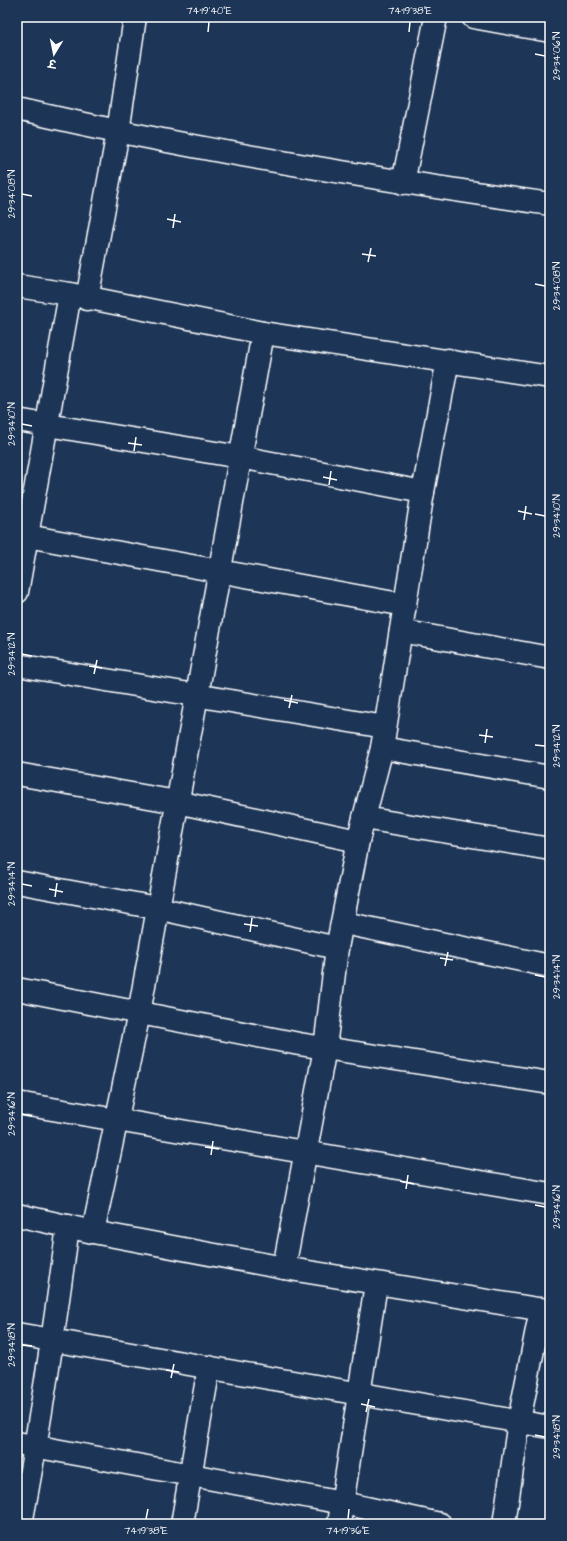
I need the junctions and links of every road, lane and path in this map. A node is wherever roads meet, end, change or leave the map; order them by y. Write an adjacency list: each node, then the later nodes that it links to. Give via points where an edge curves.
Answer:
1 (135, 17): 6 (street)
2 (436, 17): 7 (street)
3 (473, 17): 4 (street)
4 (550, 30)
5 (17, 109): 6 (street)
6 (118, 132): 7 (street); 10 (street)
7 (403, 183): 8 (street)
8 (550, 204)
9 (17, 286): 10 (street)
10 (79, 297): 11 (street); 15 (street)
11 (263, 333): 12 (street); 16 (street)
12 (448, 360): 13 (street); 17 (street)
13 (550, 377)
14 (17, 420): 15 (street)
15 (47, 425): 16 (street); 18 (street)
16 (240, 457): 17 (street); 19 (street)
17 (423, 492): 21 (street)
18 (24, 528): 19 (street); 20 (street)
19 (220, 571): 21 (street); 25 (street)
20 (17, 592)
21 (405, 605): 22 (street)
22 (400, 631): 23 (street); 26 (street)
23 (550, 658)
24 (17, 665): 25 (street)
25 (196, 695): 26 (street); 29 (street)
26 (384, 738): 28 (street); 30 (street)
27 (17, 774): 29 (street)
28 (550, 777)
29 (177, 802): 31 (street); 34 (street)
30 (364, 818): 31 (street); 32 (street)
31 (358, 841): 35 (street)
32 (550, 849)
33 (17, 882): 34 (street)
34 (157, 908): 36 (street); 39 (street)
35 (344, 923): 36 (street); 37 (street)
36 (337, 948): 40 (street)
37 (550, 966)
38 (17, 989): 39 (street)
39 (139, 1013): 40 (street); 43 (street)
40 (325, 1048): 41 (street); 44 (street)
41 (550, 1083)
42 (17, 1103): 43 (street)
43 (118, 1119): 44 (street); 48 (street)
44 (306, 1151): 45 (street); 49 (street)
45 (550, 1194)
46 (17, 1216): 47 (street)
47 (68, 1226): 48 (street); 53 (street)
48 (93, 1232): 49 (street)
49 (284, 1268): 50 (street)
50 (376, 1284): 51 (street); 55 (street)
51 (546, 1310): 56 (street)
52 (17, 1334): 53 (street)
53 (53, 1340): 54 (street); 58 (street)
54 (209, 1367): 55 (street); 59 (street)
55 (359, 1393): 56 (street); 60 (street)
56 (519, 1421): 57 (street); 65 (street)
57 (550, 1427)
58 (26, 1445): 59 (street); 61 (street)
59 (190, 1475): 60 (street); 62 (street)
60 (343, 1503): 63 (street); 64 (street)
61 (20, 1524)
62 (182, 1524)
63 (339, 1524)
64 (440, 1524)
65 (504, 1524)

